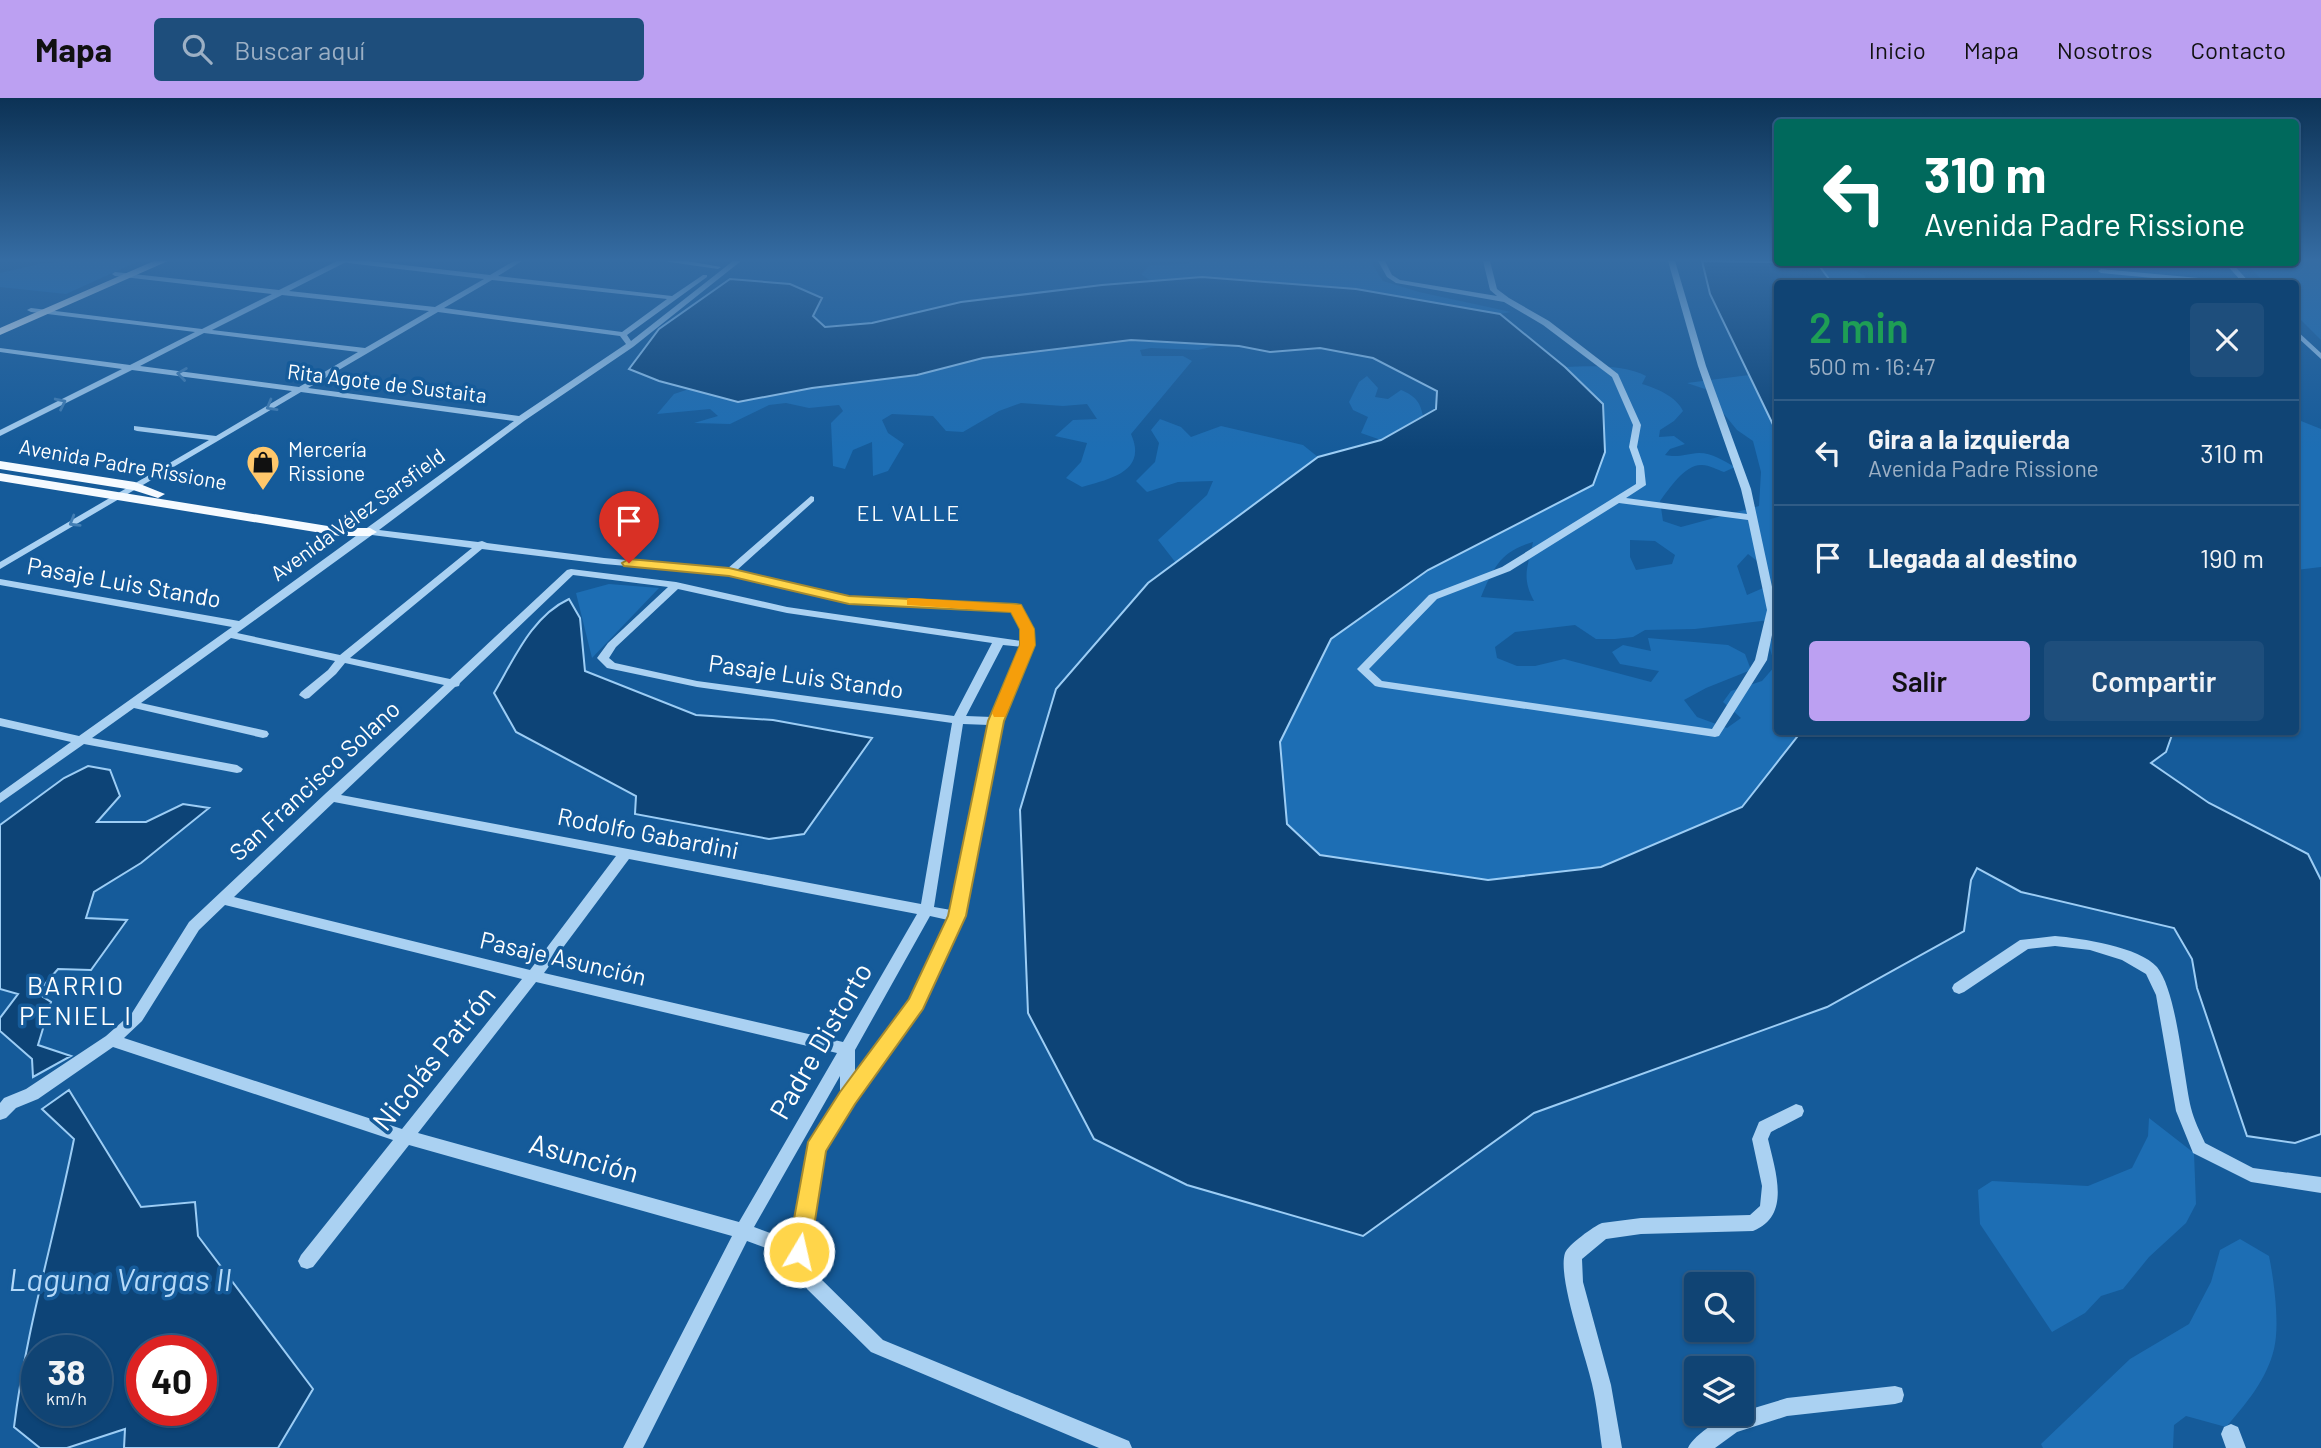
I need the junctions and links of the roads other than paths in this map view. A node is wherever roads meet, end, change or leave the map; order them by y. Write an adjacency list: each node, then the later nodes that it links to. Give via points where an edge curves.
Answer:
1 (18, 324): 11 (main road)
2 (148, 324): 10 (street)
3 (217, 324): 10 (street)
4 (415, 324): 16 (street)
5 (547, 324): 12 (street)
6 (637, 324): 12 (street)
7 (657, 324): 14 (street, Avenida Vélez Sarsfield)
8 (1547, 324): 29 (street, via 1607,369 1619,383 1637,425 1633,447 1641,485)
9 (1690, 324): 30 (street)
10 (203, 331): 16 (street); 18 (street)
11 (0, 332)
12 (623, 334): 14 (street)
13 (2299, 335): 17 (street)
14 (630, 345): 20 (street, Avenida Vélez Sarsfield)
15 (0, 350): 18 (street, Rita Agote de Sustaita)
16 (366, 351): 19 (street)
17 (2321, 357)
18 (134, 367): 19 (street, Rita Agote de Sustaita, one-way to 18); 22 (street, one-way to 18)
19 (298, 391): 20 (street, Rita Agote de Sustaita); 23 (street, one-way to 23)
20 (521, 419): 31 (street, Avenida Vélez Sarsfield)
21 (137, 428): 23 (street)
22 (0, 433)
23 (215, 438): 26 (street)
24 (0, 465): 26 (main road, Avenida Padre Rissione)
25 (0, 477): 27 (main road, Avenida Padre Rissione)
26 (135, 486): 27 (street); 31 (main road, Avenida Padre Rissione, via 354,525)
27 (117, 496): 31 (main road, Avenida Padre Rissione, via 340,532); 34 (street, one-way to 34)
28 (811, 499): 35 (street)
29 (1620, 500): 30 (street); 30 (street, via 1506,569 1433,597 1363,669 1379,684 1715,733 1761,660 1772,610)
30 (1754, 518)
31 (366, 531): 32 (street, Avenida Padre Rissione); 39 (street, Avenida Vélez Sarsfield)
32 (482, 544): 33 (street, Avenida Padre Rissione); 44 (street)
33 (604, 561): 35 (street, Avenida Padre Rissione); 36 (street)
34 (0, 566)
35 (729, 572): 40 (street, Avenida Padre Rissione, via 849,600 1016,608)
36 (589, 575): 38 (street); 45 (street, San Francisco Solano, via 571,572)
37 (0, 582): 39 (street, Pasaje Luis Stando)
38 (676, 585): 42 (street, via 787,610); 48 (street, Pasaje Luis Stando, via 612,645 603,658 611,666 697,684)
39 (241, 625): 41 (street, Avenida Vélez Sarsfield)
40 (1027, 629): 43 (street, Padre Distorto)
41 (228, 634): 44 (street, Pasaje Luis Stando); 47 (street, Avenida Vélez Sarsfield)
42 (999, 641): 43 (street); 48 (street, Padre Distorto)
43 (1027, 645): 49 (street, Padre Distorto)
44 (344, 657): 45 (street, Pasaje Luis Stando); 46 (street)
45 (454, 684): 54 (street, San Francisco Solano)
46 (305, 695)
47 (131, 704): 51 (street); 52 (street, Avenida Vélez Sarsfield)
48 (958, 720): 49 (street, Pasaje Luis Stando); 58 (street, Padre Distorto)
49 (996, 721): 59 (street, Padre Distorto)
50 (0, 722): 52 (street)
51 (263, 734)
52 (81, 740): 53 (street); 55 (street, Avenida Vélez Sarsfield)
53 (237, 769)
54 (330, 797): 56 (street, Rodolfo Gabardini); 57 (street, San Francisco Solano)
55 (0, 799)
56 (626, 853): 58 (street, Rodolfo Gabardini); 60 (street, Nicolás Patrón)
57 (222, 899): 60 (street, Pasaje Asunción); 62 (street, San Francisco Solano, via 194,926 137,1017)
58 (927, 909): 59 (street, Rodolfo Gabardini); 63 (street, Padre Distorto)
59 (957, 916): 64 (street, Padre Distorto, via 917,1004)
60 (533, 976): 63 (street, Pasaje Asunción); 67 (street, Nicolás Patrón)
61 (1959, 988): 68 (street, via 2025,944 2090,945 2127,956 2151,970 2163,995 2184,1111 2199,1148 2250,1175)
62 (111, 1040): 65 (street, via 32,1094); 67 (street, Asunción)
63 (847, 1049): 64 (street); 69 (street, Padre Distorto)
64 (848, 1098): 70 (street, Padre Distorto, via 816,1149)
65 (4, 1102)
66 (1796, 1111): 75 (street, via 1765,1127 1760,1139 1770,1186 1768,1210 1753,1223 1602,1231 1573,1255 1574,1282)
67 (405, 1137): 69 (street, Asunción); 71 (street, Nicolás Patrón)
68 (2321, 1185)
69 (743, 1231): 70 (street, Asunción); 73 (street, Padre Distorto)
70 (799, 1252): 74 (street, via 813,1283 877,1346)
71 (307, 1261)
72 (1895, 1395): 76 (street, via 1787,1407 1732,1424)
73 (634, 1448)
74 (1122, 1448)
75 (1612, 1448)
76 (1698, 1448)

